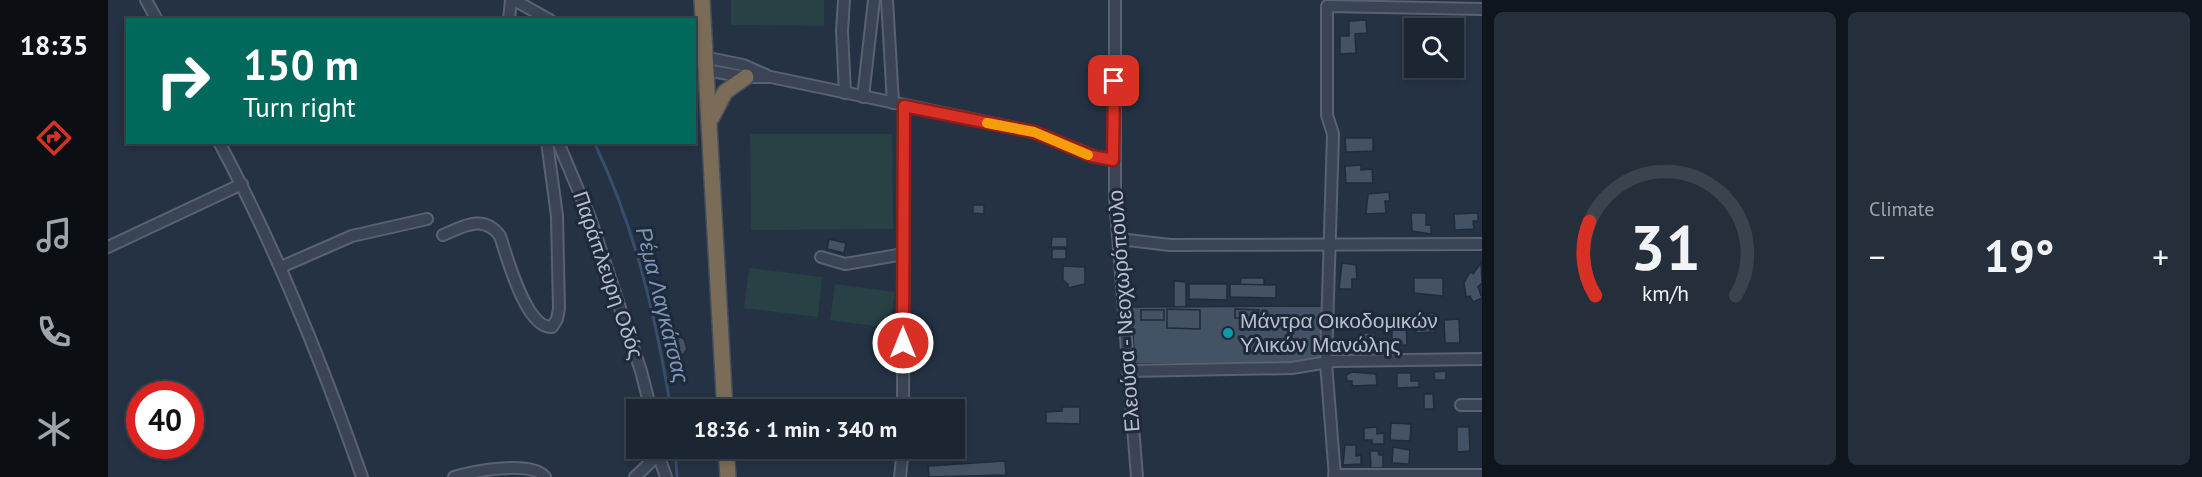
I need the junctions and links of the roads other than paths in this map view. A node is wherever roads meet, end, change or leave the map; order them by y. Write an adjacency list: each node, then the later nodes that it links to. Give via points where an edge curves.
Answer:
1 (146, 0): 10 (street)
2 (513, 0): 7 (street); 11 (street)
3 (844, 0): 17 (street)
4 (874, 0): 18 (street)
5 (887, 0): 19 (street)
6 (1115, 0): 24 (street, Ελεούσα - Νεοχωρόπουλο)
7 (527, 4): 12 (street)
8 (703, 6): 13 (highway); 14 (highway)
9 (1482, 9): 30 (street, via 1327,6 1327,115 1333,134)
10 (156, 18)
11 (509, 18)
12 (547, 18)
13 (696, 23)
14 (701, 63): 15 (street); 16 (street, via 742,65); 20 (highway)
15 (746, 77): 16 (street); 20 (highway, via 725,92)
16 (771, 77): 17 (street)
17 (845, 93): 18 (street)
18 (863, 97): 19 (street)
19 (899, 104): 24 (street, via 1034,132 1092,156); 32 (street)
20 (711, 120): 39 (highway)
21 (220, 144): 25 (street)
22 (547, 144): 27 (street, via 558,236 559,309 552,327 541,325 530,313 495,228 475,223)
23 (559, 144): 38 (street, Παράπλευρη Οδός, via 590,218)
24 (1113, 160): 28 (street, Ελεούσα - Νεοχωρόπουλο)
25 (242, 184): 31 (street); 34 (street)
26 (427, 219): 34 (street, via 343,239)
27 (443, 235)
28 (1119, 239): 30 (street, via 1170,244); 37 (street, Ελεούσα - Νεοχωρόπουλο)
29 (1482, 244): 30 (street)
30 (1329, 245): 36 (street)
31 (108, 247)
32 (903, 254): 33 (street, via 845,264); 40 (street)
33 (821, 257)
34 (281, 267): 49 (street)
35 (1482, 358): 36 (street)
36 (1326, 363): 37 (street, via 1292,368); 48 (street)
37 (1128, 371): 56 (street, Ελεούσα - Νεοχωρόπουλο)
38 (648, 399)
39 (724, 399)
40 (903, 399)
41 (1461, 405): 42 (street)
42 (1482, 405)
43 (651, 459): 52 (street)
44 (660, 459): 53 (street)
45 (727, 459): 54 (highway)
46 (902, 459): 55 (street)
47 (1482, 475): 48 (street)
48 (1334, 476)
49 (362, 477)
50 (454, 477): 51 (street, via 501,469 537,471)
51 (546, 477)
52 (635, 477)
53 (666, 477)
54 (728, 477)
55 (900, 477)
56 (1137, 477)

